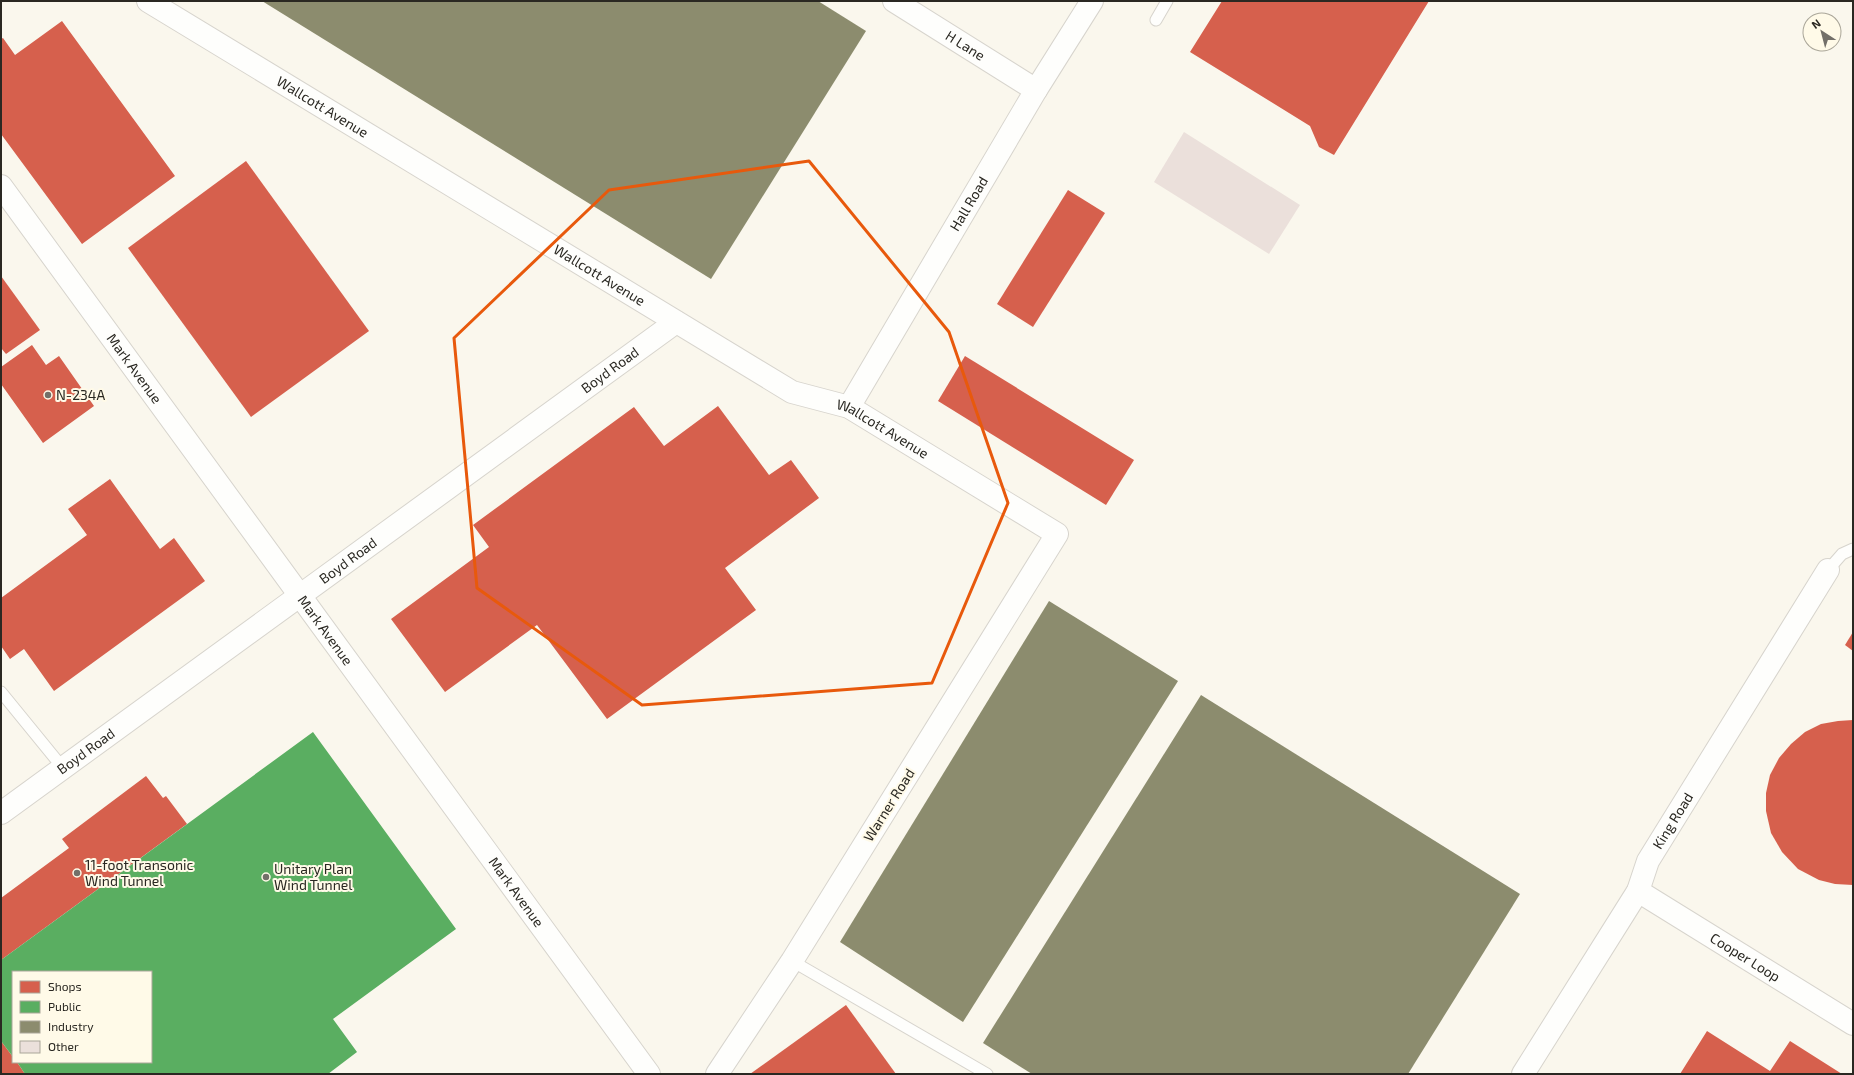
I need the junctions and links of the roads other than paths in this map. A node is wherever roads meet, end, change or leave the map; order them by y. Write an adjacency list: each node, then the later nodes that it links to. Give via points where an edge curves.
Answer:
1 (148, 1): 8 (street, Wallcott Avenue)
2 (894, 1): 6 (street, H Lane)
3 (1092, 1): 6 (street, Hall Road)
4 (1167, 1): 5 (lane)
5 (1156, 20)
6 (1036, 90): 9 (street, Hall Road)
7 (1, 186): 13 (street, Mark Avenue)
8 (676, 322): 9 (street, Wallcott Avenue, via 792,392); 13 (street, Boyd Road)
9 (849, 407): 10 (street, Wallcott Avenue)
10 (1058, 534): 18 (street, Warner Road)
11 (1853, 550): 12 (lane, via 1842,554)
12 (1828, 570): 17 (street, King Road, via 1648,861)
13 (300, 595): 15 (street, Boyd Road); 20 (street, Mark Avenue)
14 (1, 692): 15 (lane)
15 (63, 768): 16 (street, Boyd Road)
16 (1, 813)
17 (1638, 891): 19 (street, Cooper Loop); 23 (street, King Road)
18 (792, 961): 21 (street, Warner Road); 22 (lane)
19 (1853, 1024)
20 (649, 1074)
21 (717, 1074)
22 (987, 1074)
23 (1523, 1074)

